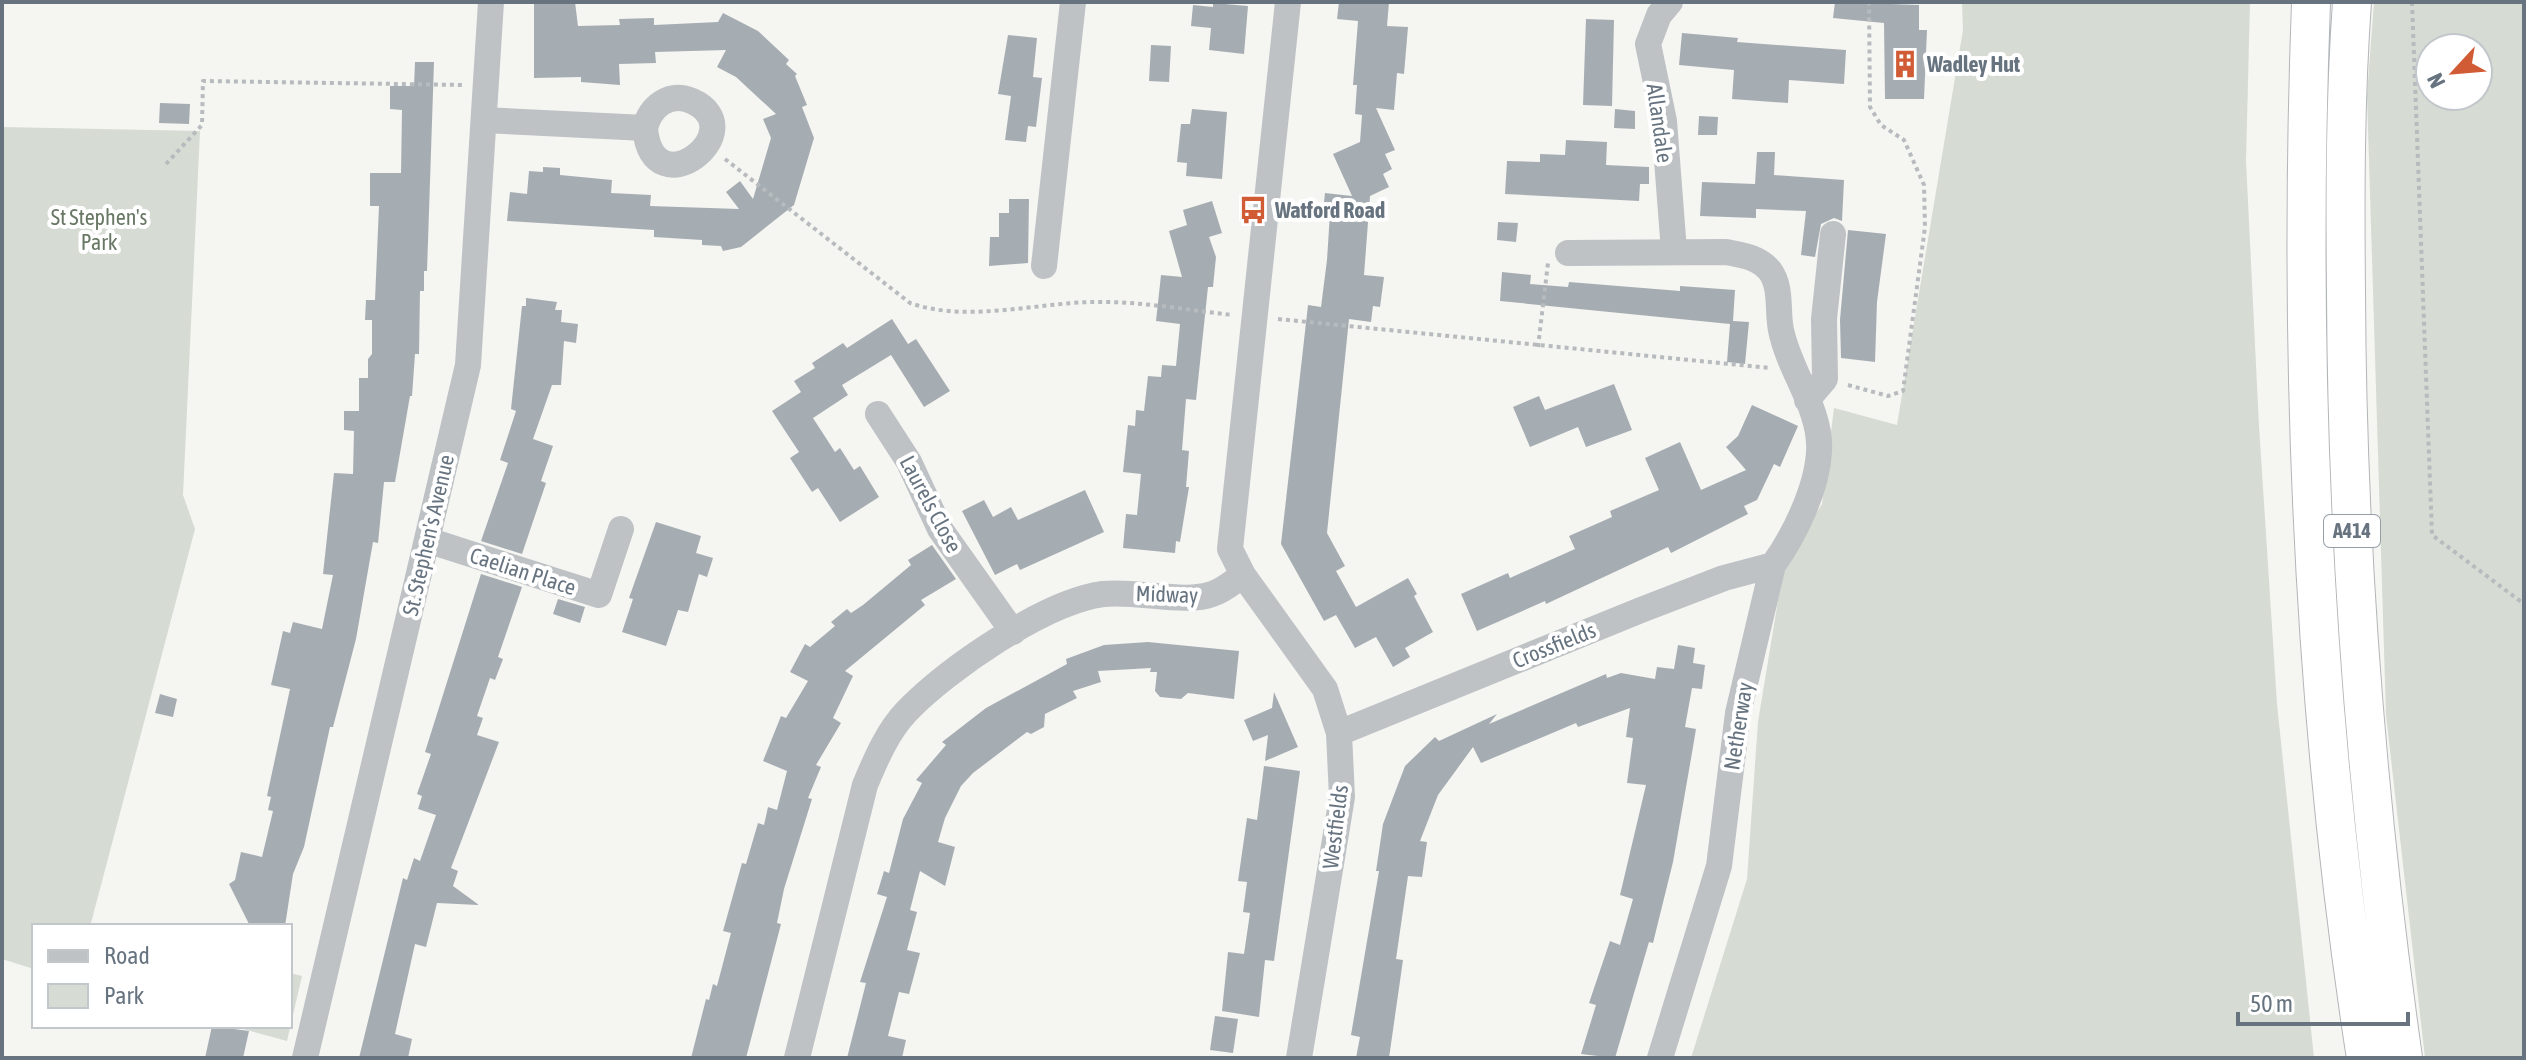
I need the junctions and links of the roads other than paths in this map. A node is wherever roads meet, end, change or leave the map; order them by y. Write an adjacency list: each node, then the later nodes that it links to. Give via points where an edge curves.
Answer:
1 (491, 2): 7 (street, St. Stephen's Avenue)
2 (1073, 2): 12 (street)
3 (1288, 2): 18 (street, via 1231,538 1234,561)
4 (1670, 2): 10 (street, Allandale, via 1648,44 1664,121)
5 (2311, 2): 25 (highway, A414, via 2305,334 2326,734)
6 (2352, 2): 26 (highway, A414, via 2345,97 2349,496 2378,885)
7 (484, 120): 8 (street); 16 (street, St. Stephen's Avenue, via 468,365)
8 (645, 128): 8 (street, via 658,104 679,98 691,100 711,125 708,146 689,162 667,162 652,151)
9 (1833, 234): 13 (street, via 1824,319 1825,379)
10 (1674, 251): 11 (street); 13 (street, via 1726,252 1764,265 1778,286 1781,330)
11 (1568, 253)
12 (1044, 266)
13 (1807, 400): 17 (street, Netherway, via 1818,432 1818,467)
14 (878, 414): 19 (street, Laurels Close, via 909,462 940,529)
15 (621, 529): 16 (street, Caelian Place, via 599,595)
16 (427, 540): 21 (street, St. Stephen's Avenue)
17 (1773, 565): 20 (street, Crossfields, via 1641,610); 24 (street, Netherway, via 1738,713 1719,866)
18 (1243, 575): 19 (street, Midway, via 1204,597 1144,592 1087,598); 20 (street, Westfields, via 1325,689)
19 (1013, 632): 22 (street, Midway, via 939,683 905,713 880,748 865,785)
20 (1339, 733): 23 (street, Westfields, via 1342,797)
21 (305, 1058)
22 (797, 1058)
23 (1299, 1058)
24 (1660, 1058)
25 (2366, 1058)
26 (2403, 1058)

